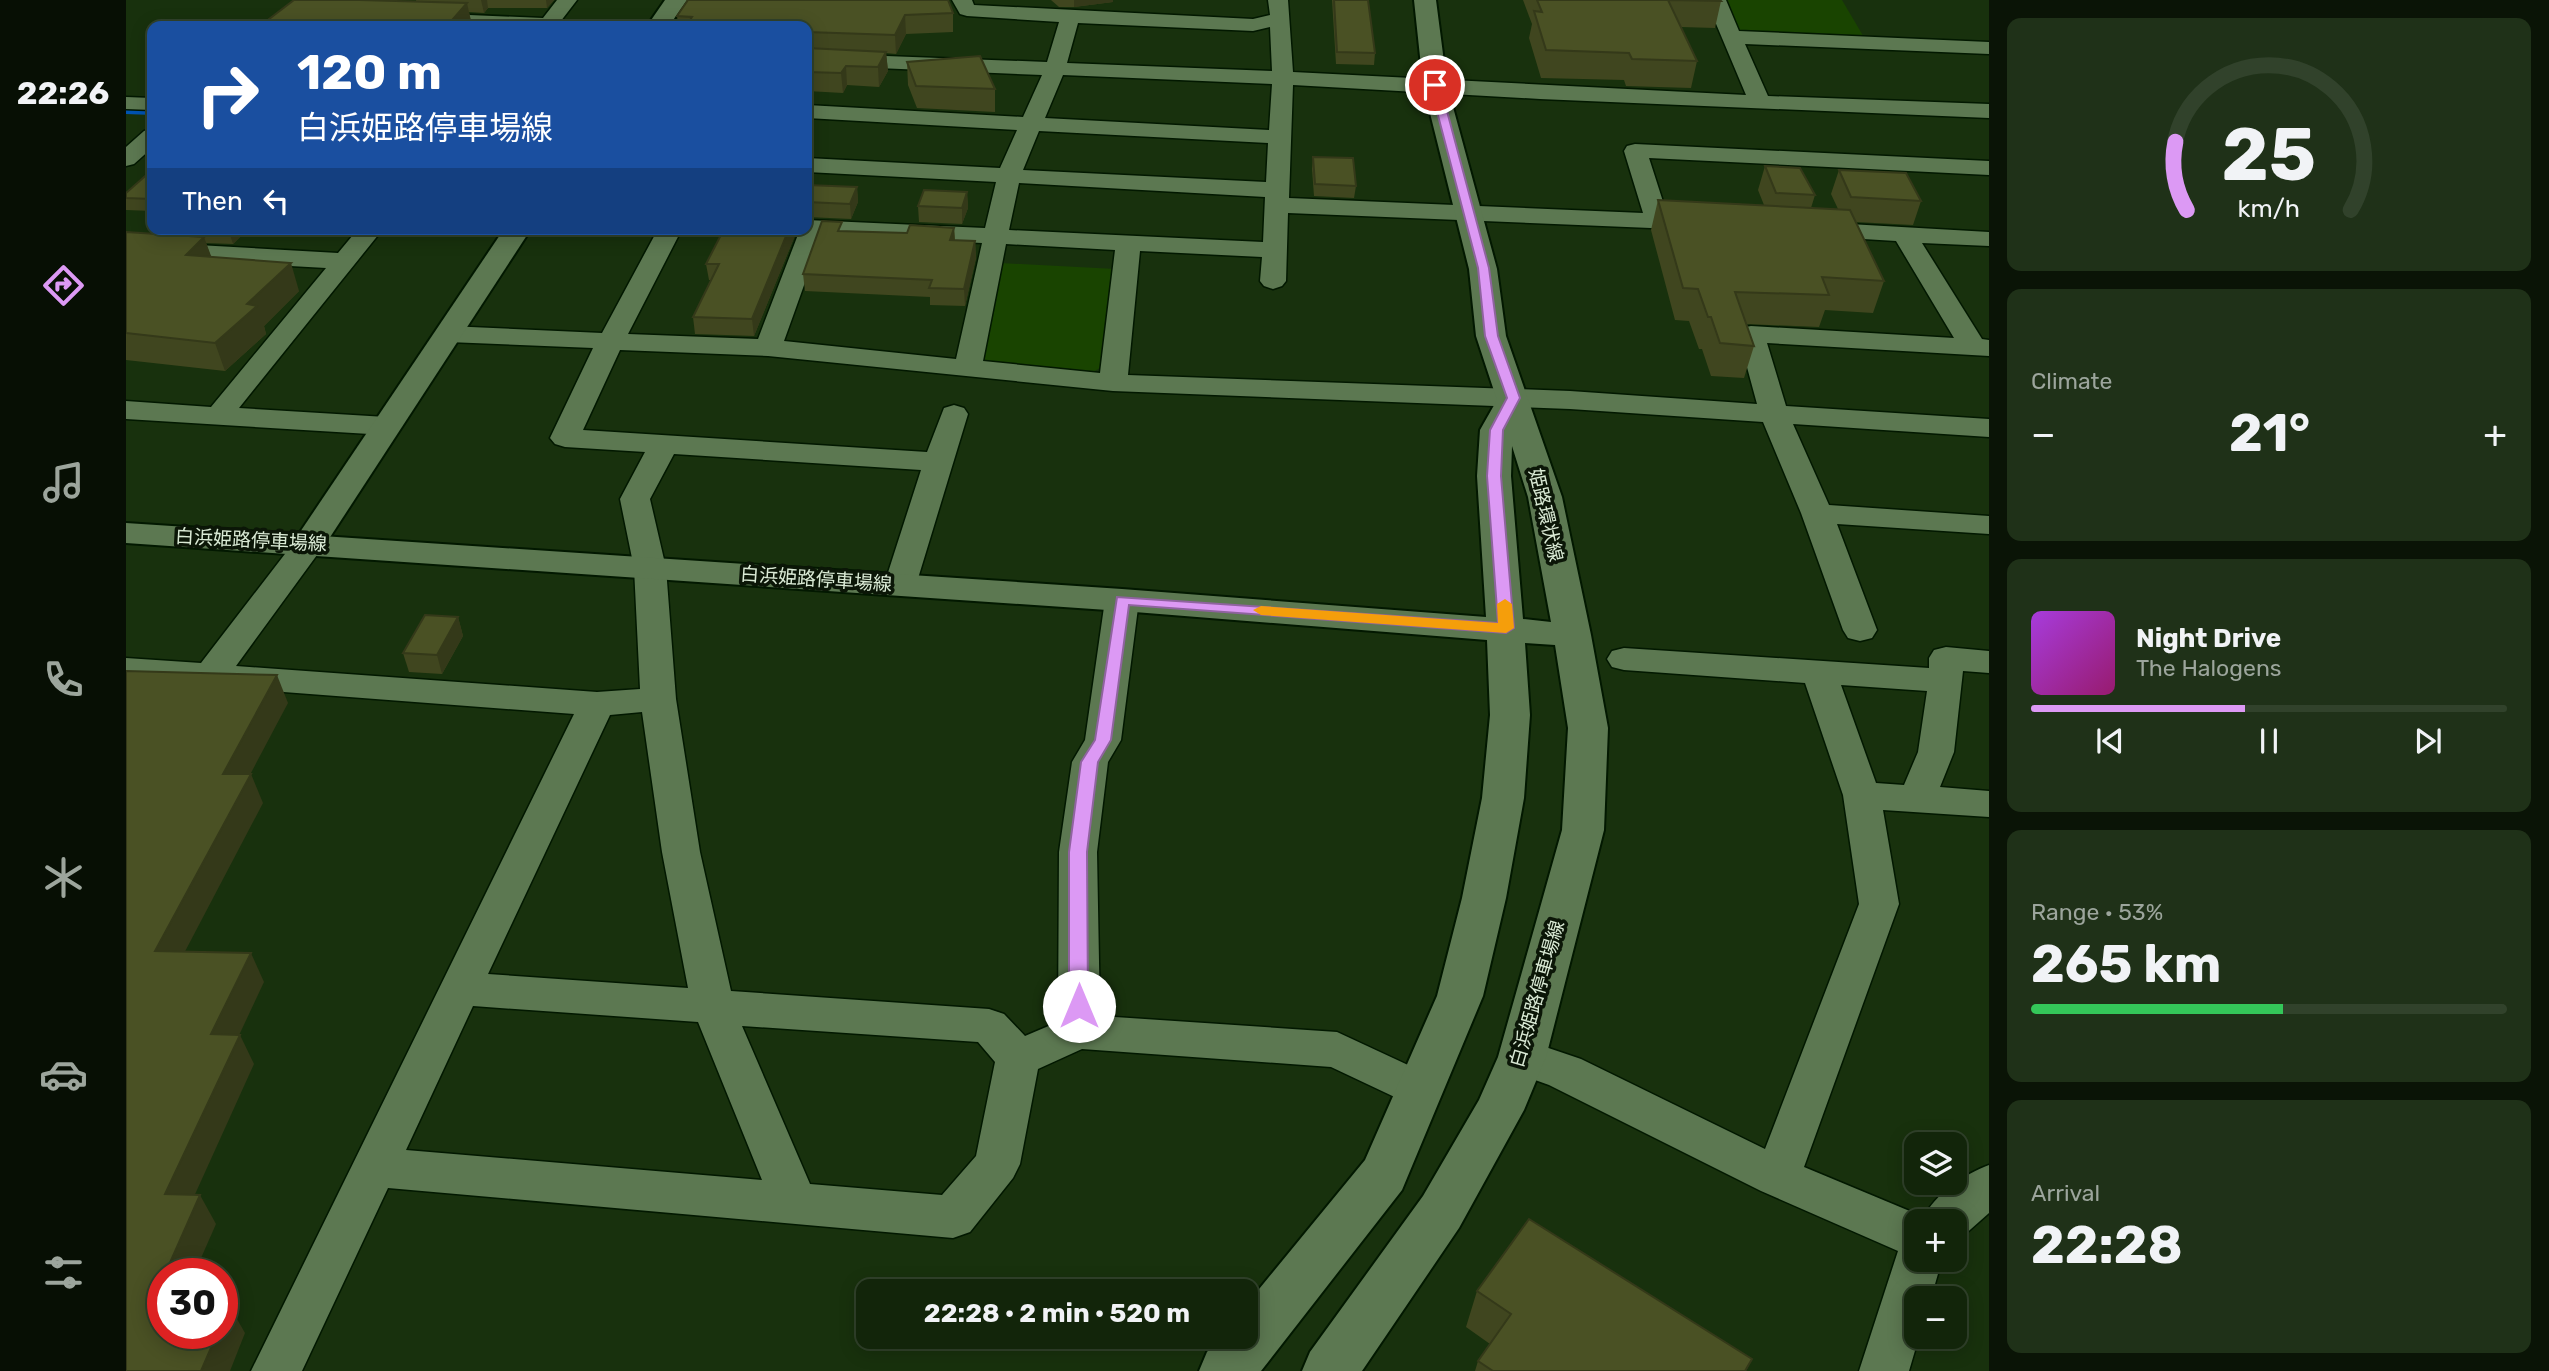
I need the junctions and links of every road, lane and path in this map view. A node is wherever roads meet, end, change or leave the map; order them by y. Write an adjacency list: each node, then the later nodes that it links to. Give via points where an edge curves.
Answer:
1 (567, 0): 11 (street)
2 (676, 0): 12 (main road)
3 (962, 0): 8 (street, via 967,10)
4 (1173, 0): 13 (street)
5 (1425, 0): 19 (main road, 姫路環状線)
6 (1716, 0): 14 (street)
7 (1279, 10): 13 (street, via 1253,25); 18 (street)
8 (1070, 17): 13 (street); 17 (street)
9 (403, 19): 10 (street)
10 (462, 21)
11 (552, 21)
12 (661, 21)
13 (1170, 21)
14 (1733, 37): 15 (street); 20 (street)
15 (1989, 48)
16 (812, 59): 17 (street)
17 (1055, 69): 18 (street); 25 (street)
18 (1283, 78): 19 (street); 26 (street)
19 (1435, 85): 20 (street); 33 (main road, 姫路環状線)
20 (1759, 100): 23 (street)
21 (126, 103): 22 (street)
22 (147, 104)
23 (1989, 111)
24 (812, 112): 25 (street)
25 (1029, 124): 26 (street); 31 (street)
26 (1279, 137): 32 (street)
27 (147, 140): 28 (street)
28 (126, 159)
29 (812, 165): 31 (street)
30 (1989, 168): 34 (street, via 1634,151)
31 (1009, 174): 32 (street); 45 (street)
32 (1275, 197): 33 (street); 49 (street)
33 (1466, 211): 34 (street); 59 (main road, 姫路環状線, via 1483,268 1492,336)
34 (1657, 220): 35 (street)
35 (1726, 224)
36 (812, 227): 45 (street)
37 (1795, 228): 44 (street)
38 (147, 234): 48 (street)
39 (254, 235): 50 (street)
40 (366, 235): 51 (street)
41 (513, 235): 53 (main road)
42 (667, 235): 54 (street)
43 (807, 235): 56 (street)
44 (1905, 235): 46 (street); 55 (street)
45 (996, 236): 47 (street); 57 (street)
46 (1989, 239)
47 (1128, 243): 49 (street); 58 (street)
48 (129, 250): 50 (street)
49 (1274, 250): 52 (street)
50 (235, 255): 51 (street)
51 (345, 261): 63 (street)
52 (1273, 281)
53 (448, 334): 54 (street); 64 (main road)
54 (610, 342): 56 (street); 66 (street, via 565,438)
55 (1981, 347): 61 (street, via 1751,334)
56 (768, 348): 57 (street)
57 (968, 366): 58 (street)
58 (1113, 383): 59 (street)
59 (1514, 398): 61 (street); 75 (main road, via 1496,430 1494,476); 77 (main road, 姫路環状線, via 1545,497)
60 (126, 410): 63 (street)
61 (1774, 413): 65 (street); 68 (street)
62 (954, 414): 67 (street)
63 (219, 415): 64 (street)
64 (386, 426): 71 (main road)
65 (1989, 428)
66 (664, 445): 67 (street); 72 (street, via 635,499)
67 (939, 462): 73 (street)
68 (1817, 513): 69 (street); 76 (street)
69 (1989, 525)
70 (126, 533): 71 (main road, 白浜姫路停車場線)
71 (309, 544): 72 (main road, 白浜姫路停車場線); 82 (street)
72 (650, 568): 73 (main road, 白浜姫路停車場線); 84 (street)
73 (900, 585): 74 (main road, 白浜姫路停車場線)
74 (1122, 600): 75 (main road, 白浜姫路停車場線); 91 (street, via 1103,740 1090,762 1078,852)
75 (1506, 628): 77 (main road, 白浜姫路停車場線); 94 (main road, via 1510,715 1503,798 1460,996)
76 (1860, 630)
77 (1572, 635): 92 (main road, 白浜姫路停車場線, via 1588,729 1583,830)
78 (1624, 659): 81 (street)
79 (1989, 662): 83 (street, via 1946,658)
80 (126, 670): 82 (street)
81 (1819, 672): 83 (street); 86 (street)
82 (210, 676): 85 (street)
83 (1946, 681): 87 (street, via 1936,752)
84 (658, 699): 85 (street); 90 (street, via 681,852)
85 (597, 704): 89 (street)
86 (1862, 795): 87 (street); 96 (street, via 1879,904)
87 (1917, 797): 88 (street)
88 (1989, 804)
89 (460, 989): 90 (street); 95 (street)
90 (713, 1008): 93 (street, via 989,1026); 98 (street)
91 (1079, 1032): 93 (street); 94 (street, via 1337,1050)
92 (1522, 1057): 96 (street, via 1565,1072); 104 (main road, 白浜姫路停車場線, via 1499,1110 1441,1212)
93 (1018, 1058): 98 (street, via 997,1164 953,1217)
94 (1420, 1091): 103 (main road, via 1384,1174)
95 (375, 1167): 98 (street); 102 (street)
96 (1777, 1177): 100 (street)
97 (1989, 1185): 99 (street)
98 (795, 1203)
99 (1960, 1209)
100 (1904, 1231)
101 (1913, 1272): 105 (street)
102 (276, 1371)
103 (1227, 1371)
104 (1330, 1371)
105 (1884, 1371)

